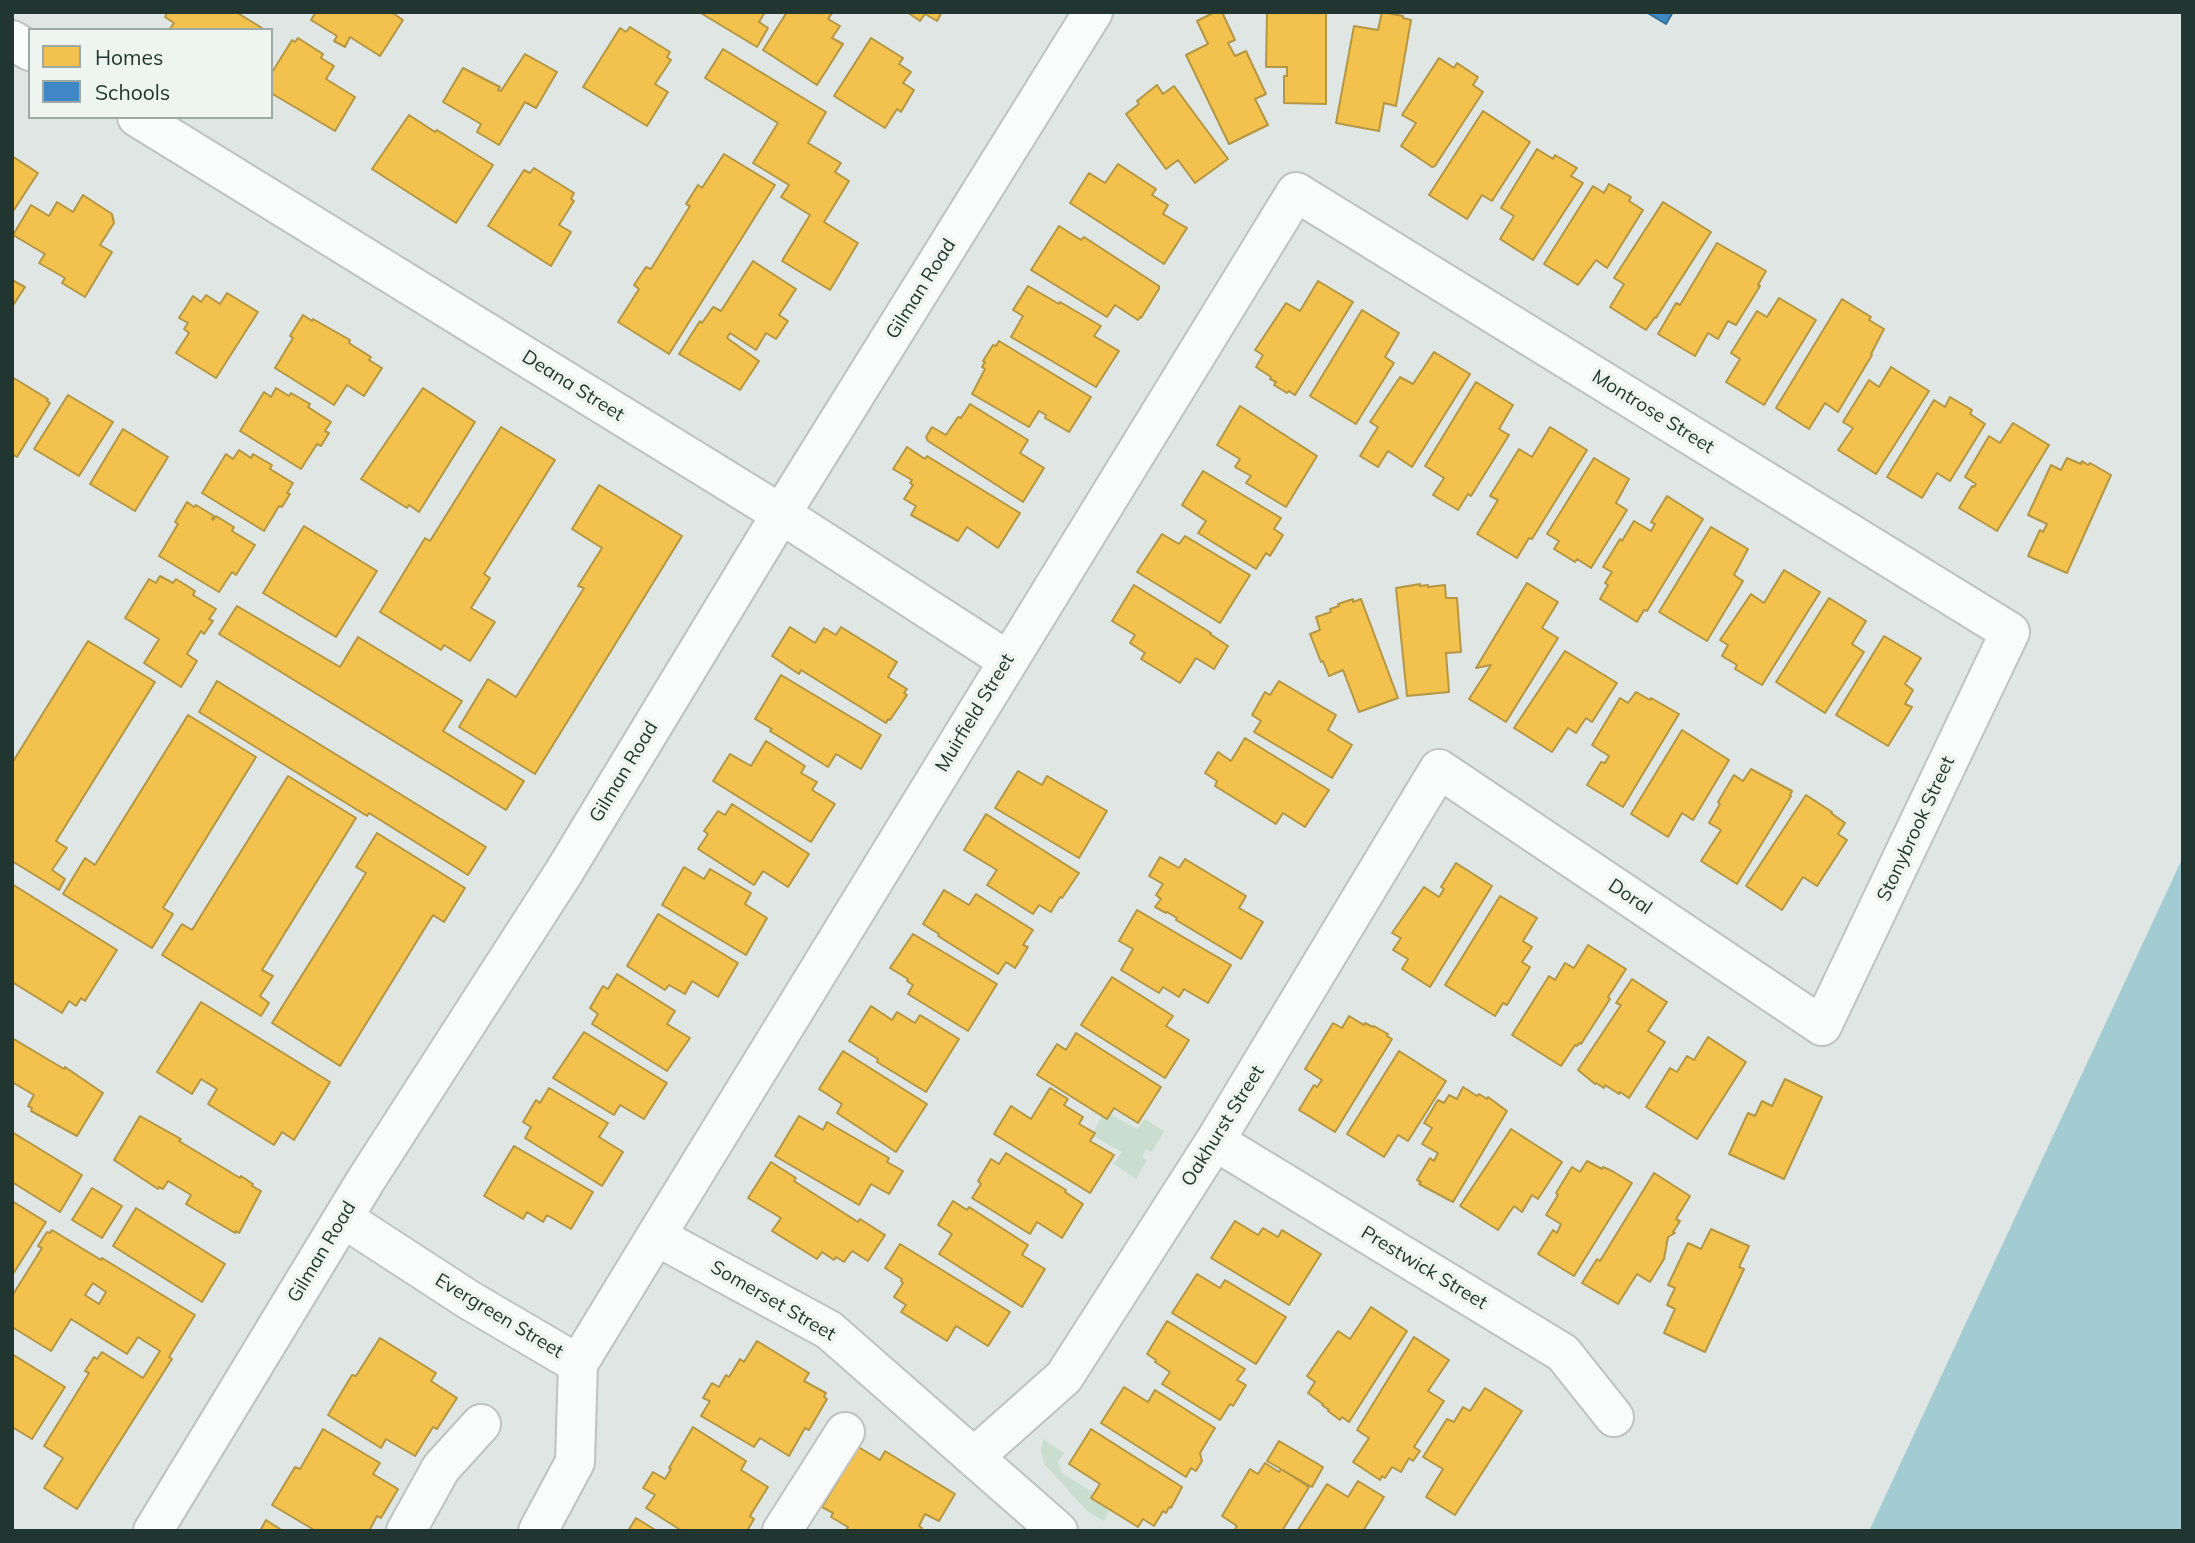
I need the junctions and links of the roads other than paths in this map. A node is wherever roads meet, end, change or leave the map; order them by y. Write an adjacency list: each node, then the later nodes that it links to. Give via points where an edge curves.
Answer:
1 (1093, 12): 6 (street, Gilman Road)
2 (12, 40): 3 (street)
3 (28, 50)
4 (140, 119): 6 (street, Deana Street)
5 (1296, 192): 7 (street, Montrose Street); 8 (street, Muirfield Street)
6 (781, 514): 8 (street, Deana Street); 12 (street, Gilman Road, via 564,872)
7 (2010, 632): 10 (street, Stonybrook Street)
8 (1007, 660): 13 (street, Muirfield Street)
9 (1439, 769): 10 (street, Doral); 11 (street, Oakhurst Street)
10 (1822, 1026)
11 (1214, 1141): 15 (street, Prestwick Street, via 1563,1353); 18 (street, Oakhurst Street, via 1064,1377)
12 (343, 1218): 14 (street, Evergreen Street); 19 (street, Gilman Road)
13 (656, 1236): 14 (street); 18 (street, Somerset Street, via 830,1330)
14 (578, 1364): 21 (street, Evergreen Street, via 575,1462)
15 (1614, 1417)
16 (481, 1424): 20 (street, via 441,1468)
17 (845, 1432): 22 (street)
18 (974, 1457): 23 (street, Somerset Street)
19 (153, 1531)
20 (406, 1531)
21 (538, 1531)
22 (782, 1531)
23 (1058, 1531)

